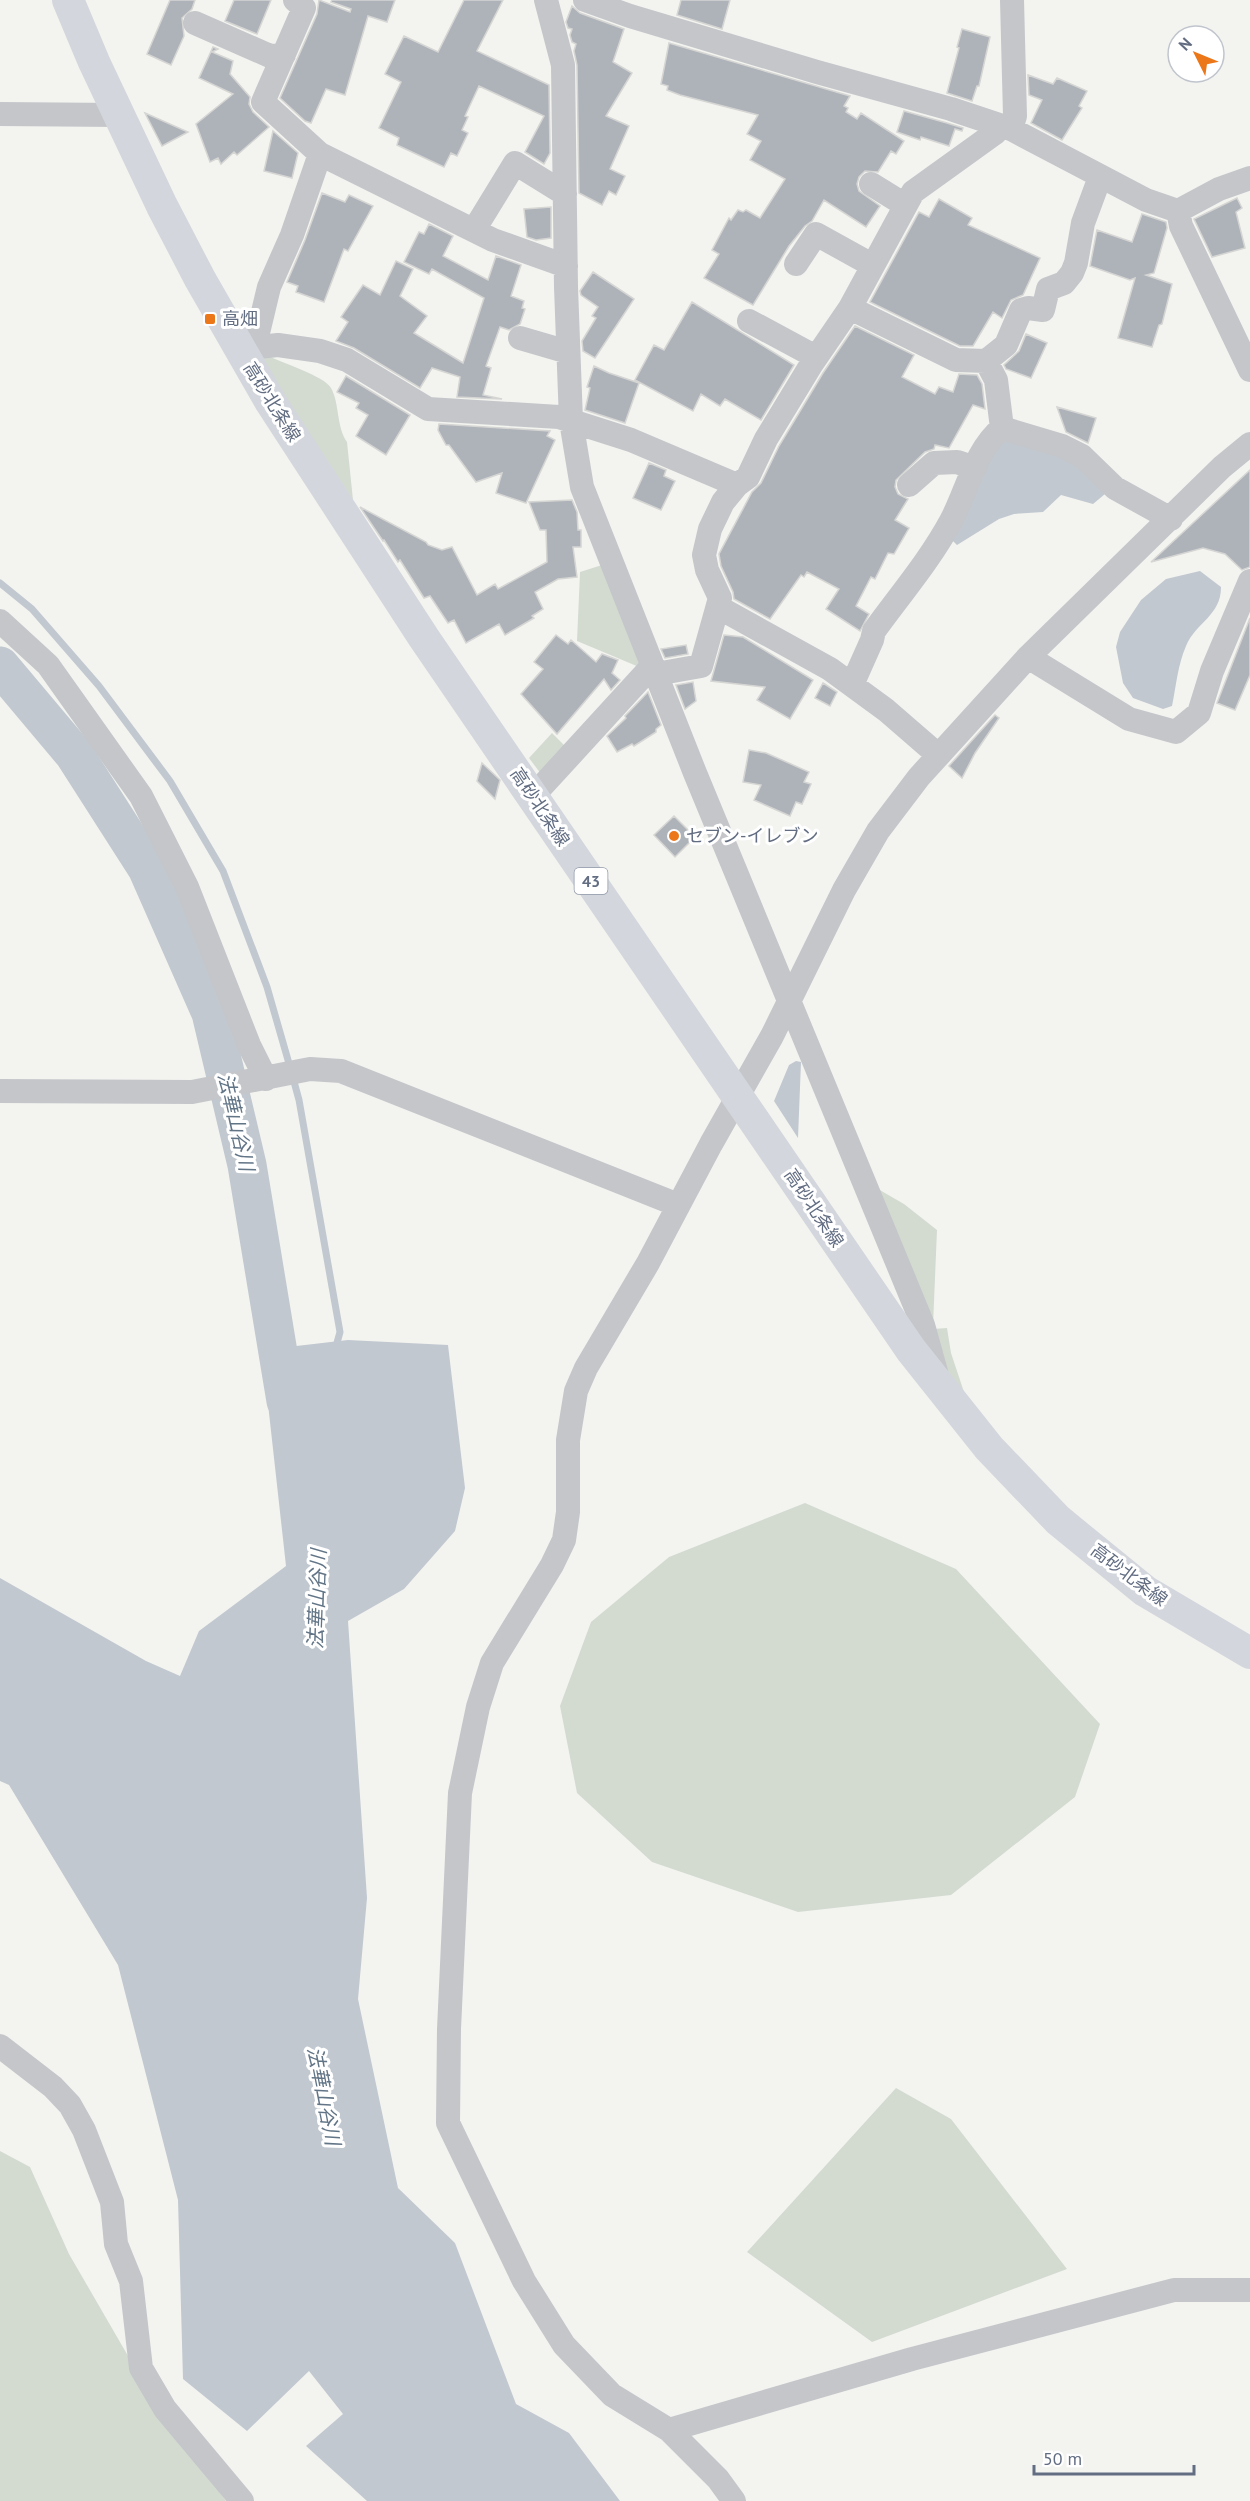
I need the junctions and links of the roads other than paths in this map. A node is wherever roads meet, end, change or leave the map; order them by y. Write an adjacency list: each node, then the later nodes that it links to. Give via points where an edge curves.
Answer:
1 (68, 0): 9 (main road, 高砂北条線 / 43)
2 (295, 0): 7 (street, via 304,8)
3 (546, 0): 15 (street, via 562,65)
4 (585, 0): 10 (street)
5 (1012, 0): 10 (street, via 1015,116)
6 (195, 23): 7 (street, via 270,56)
7 (284, 56): 11 (street, via 263,102)
8 (0, 114): 9 (street)
9 (119, 115): 25 (main road, 高砂北条線 / 43)
10 (1007, 127): 12 (street); 16 (street, via 913,192)
11 (320, 154): 18 (street); 25 (street, via 269,287 257,336)
12 (1100, 177): 17 (street); 28 (street, via 1083,223 1072,273 1064,283 1048,289 1046,308 1021,310 1006,345)
13 (1250, 178): 17 (street)
14 (871, 184): 16 (street)
15 (565, 194): 18 (street, via 515,163); 20 (street)
16 (905, 205): 21 (street)
17 (1178, 211): 29 (street, via 1181,226)
18 (474, 230): 20 (street)
19 (796, 264): 21 (street, via 816,234)
20 (566, 266): 26 (street)
21 (872, 266): 22 (street)
22 (850, 308): 27 (street); 28 (street, via 956,360)
23 (749, 321): 27 (street)
24 (520, 338): 26 (street)
25 (239, 349): 30 (street, via 278,345 320,351 347,360 428,409); 44 (main road, 高砂北条線 / 43, via 424,638)
26 (568, 352): 30 (street)
27 (816, 357): 34 (street, via 766,439 748,477)
28 (986, 361): 31 (street, via 996,380)
29 (1250, 370)
30 (571, 421): 34 (street, via 631,440); 41 (street, via 582,487)
31 (1002, 428): 33 (street, via 993,435); 36 (street, via 1082,456 1115,488)
32 (1250, 444): 36 (street)
33 (975, 468): 35 (street, via 957,462 934,463); 42 (street, via 930,556 874,631)
34 (737, 484): 38 (street, via 710,529 704,555 720,598)
35 (909, 485)
36 (1171, 519): 40 (street)
37 (1250, 581): 40 (street, via 1212,671 1199,713 1176,732 1129,718)
38 (718, 607): 41 (street, via 701,666); 42 (street)
39 (0, 621): 46 (street, via 48,665 141,796 187,887 249,1045)
40 (1028, 657): 43 (street)
41 (654, 670): 44 (street); 45 (street)
42 (852, 685): 43 (street)
43 (938, 755): 45 (street, via 878,831 844,890)
44 (533, 796): 48 (main road, 高砂北条線 / 43)
45 (789, 1003): 48 (street); 50 (street, via 923,1325)
46 (273, 1078): 47 (street, via 192,1092); 49 (street, via 310,1069 341,1071)
47 (0, 1091)
48 (738, 1096): 49 (street); 50 (main road, 高砂北条線 / 43)
49 (678, 1205): 54 (street, via 576,1391 568,1440 564,1540 492,1663 478,1707 460,1794 448,2097 448,2122 524,2280 564,2345 612,2395)
50 (940, 1390): 51 (main road, 高砂北条線 / 43, via 1058,1520 1145,1591)
51 (1250, 1653)
52 (0, 2046): 55 (street, via 53,2087 70,2105 84,2130 112,2202 117,2244 131,2281 141,2368 165,2409)
53 (1250, 2290): 54 (street, via 1174,2290 912,2359)
54 (669, 2430): 56 (street)
55 (242, 2501)
56 (735, 2501)

